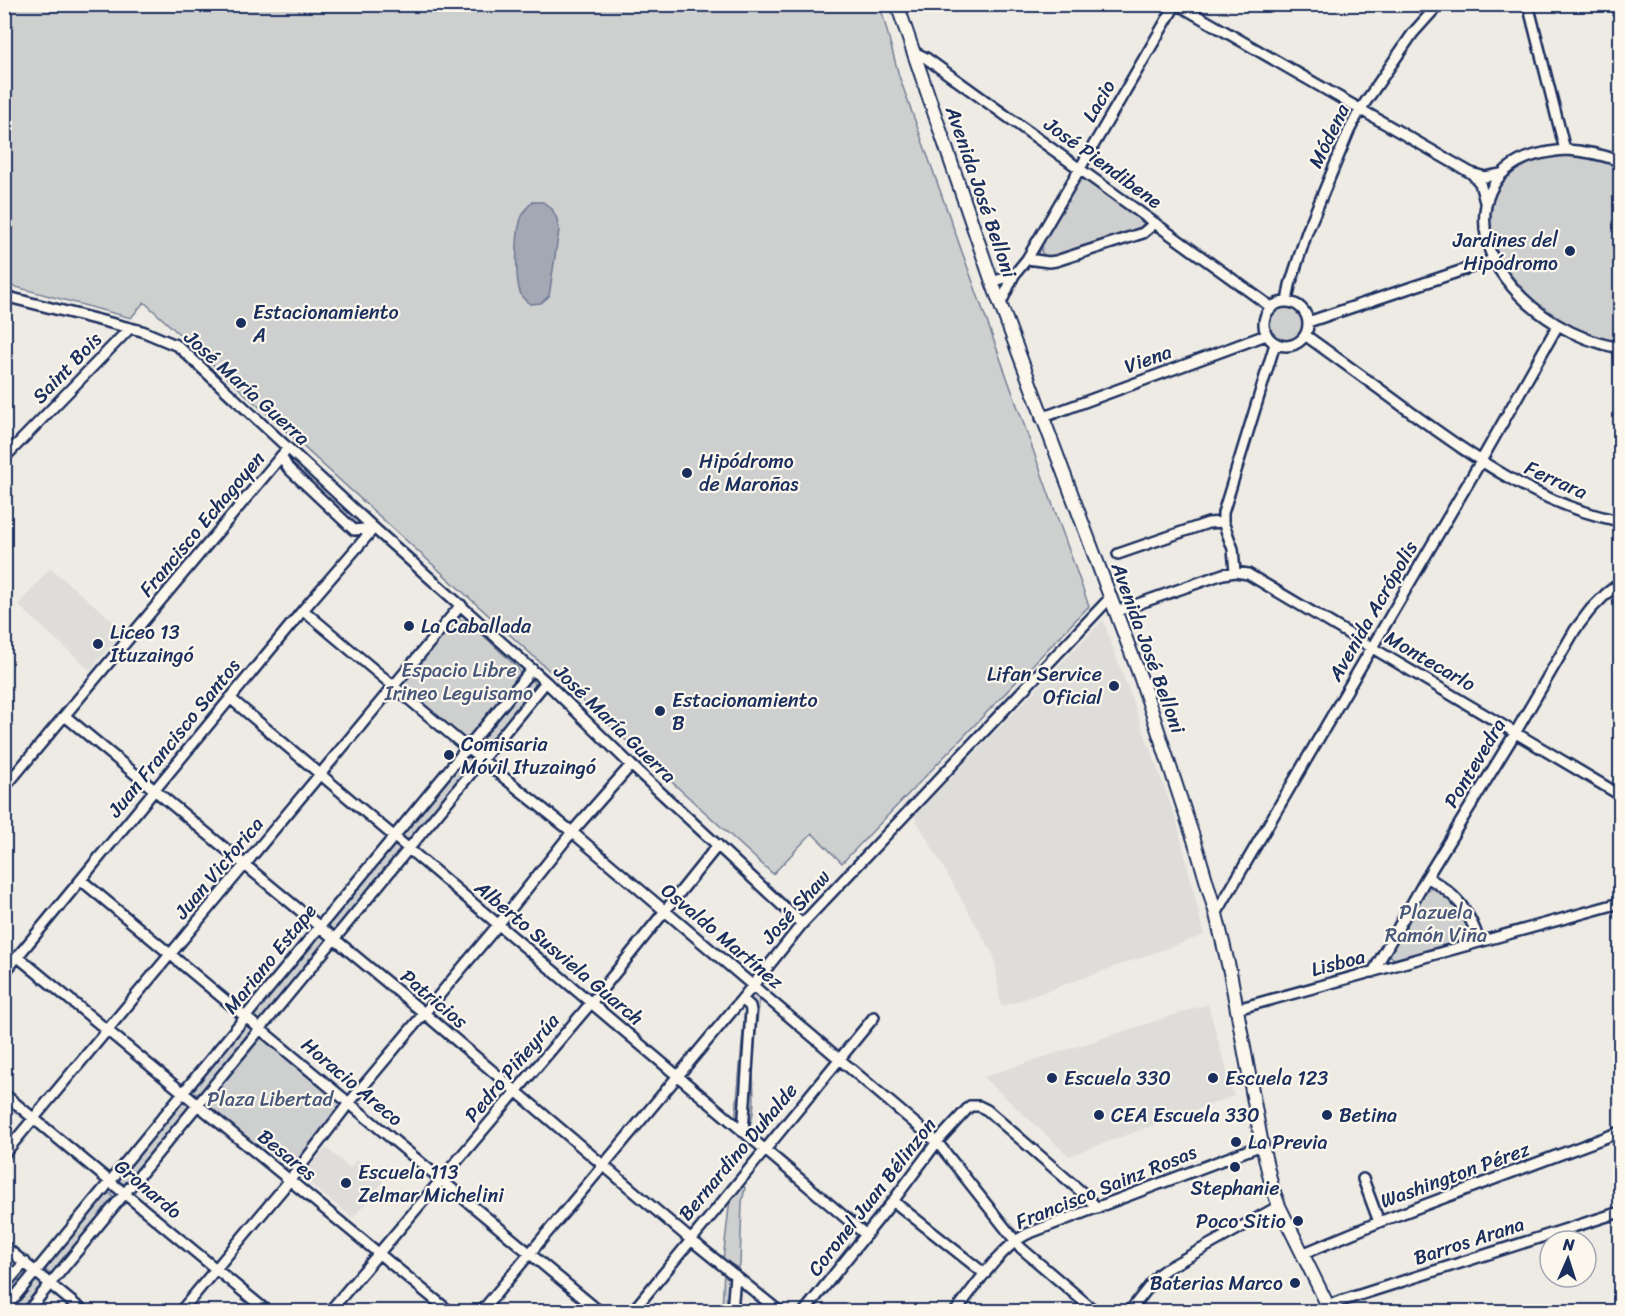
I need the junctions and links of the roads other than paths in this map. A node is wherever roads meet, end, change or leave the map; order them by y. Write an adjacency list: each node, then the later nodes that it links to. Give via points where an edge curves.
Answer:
1 (897, 4): 5 (main road, Avenida José Belloni)
2 (1176, 4): 6 (street); 9 (street, Lacio)
3 (1439, 4): 6 (street, Módena, via 1413,33)
4 (1528, 4): 7 (street)
5 (912, 50): 9 (street, José Piendibene); 17 (main road, Avenida José Belloni)
6 (1360, 110): 10 (street); 19 (street, Módena, via 1307,232)
7 (1565, 150): 8 (street); 11 (street, via 1537,154)
8 (1620, 161)
9 (1081, 169): 13 (street, José Piendibene); 14 (street, Lacio)
10 (1471, 173): 11 (street, via 1485,177); 12 (street, via 1480,183)
11 (1501, 174): 12 (street, via 1492,185)
12 (1486, 207): 15 (street, via 1487,235)
13 (1155, 224): 14 (street, via 1143,233 1056,261); 21 (street, José Piendibene)
14 (1028, 259): 16 (street, Lacio)
15 (1494, 260): 22 (street); 23 (street, via 1512,288)
16 (1014, 275): 17 (street); 20 (street, Lacio)
17 (992, 282): 20 (main road, Avenida José Belloni)
18 (4, 296): 24 (street, José María Guerra)
19 (1287, 302): 21 (street); 22 (street, via 1301,308)
20 (1000, 305): 29 (main road, Avenida José Belloni)
21 (1271, 307): 25 (street, via 1263,320)
22 (1308, 322): 26 (street)
23 (1558, 326): 28 (street); 33 (street, Avenida Acrópolis)
24 (130, 328): 30 (street, José María Guerra, via 178,346); 32 (street, Saint Bois)
25 (1266, 335): 27 (street); 29 (street, Viena)
26 (1305, 335): 27 (street, via 1292,346); 33 (street)
27 (1275, 344): 35 (street)
28 (1620, 348)
29 (1041, 418): 40 (main road, Avenida José Belloni)
30 (288, 448): 31 (street, Francisco Echagoyen); 36 (street, José María Guerra)
31 (281, 456): 36 (street, José María Guerra, via 288,468 354,530); 49 (street, Francisco Echagoyen)
32 (4, 458)
33 (1481, 461): 34 (street, Ferrara, via 1555,502); 44 (street, Avenida Acrópolis)
34 (1620, 521)
35 (1223, 522): 37 (street, via 1208,523); 38 (street, via 1233,549)
36 (374, 528): 41 (street, José María Guerra); 42 (street, Juan Francisco Santos)
37 (1118, 554)
38 (1235, 572): 43 (street); 44 (street, Montecarlo, via 1248,574)
39 (1620, 583): 50 (street, Pontevedra, via 1606,593 1575,630)
40 (1110, 598): 43 (main road, Avenida José Belloni); 68 (street, José Shaw)
41 (460, 605): 45 (street, José María Guerra); 47 (street, Juan Victorica)
42 (303, 610): 47 (street, Osvaldo Martínez); 48 (street, Juan Francisco Santos)
43 (1115, 612): 67 (main road, Avenida José Belloni, via 1141,679)
44 (1372, 648): 50 (street, Montecarlo); 67 (street, Avenida Acrópolis)
45 (531, 669): 46 (street, José María Guerra); 51 (street, Mariano Estape)
46 (546, 682): 52 (street, Mariano Estape); 53 (street, José María Guerra)
47 (394, 685): 51 (street, Osvaldo Martínez); 54 (street, Juan Victorica)
48 (230, 698): 54 (street, Alberto Susviela Guarch); 56 (street, Juan Francisco Santos)
49 (65, 716): 55 (street, Francisco Echagoyen); 56 (street, Patricios)
50 (1515, 732): 57 (street, Montecarlo); 63 (street, Pontevedra)
51 (467, 748): 52 (street, Osvaldo Martínez); 59 (street, Mariano Estape)
52 (482, 760): 58 (street, Osvaldo Martínez); 61 (street, Mariano Estape)
53 (631, 765): 58 (street); 60 (street, José María Guerra)
54 (321, 774): 59 (street, Alberto Susviela Guarch); 62 (street, Juan Victorica)
55 (4, 788)
56 (155, 791): 62 (street, Patricios); 64 (street, Juan Francisco Santos)
57 (1620, 795)
58 (572, 832): 66 (street, Osvaldo Martínez); 69 (street)
59 (394, 837): 61 (street, Alberto Susviela Guarch); 70 (street, Mariano Estape)
60 (718, 845): 66 (street, Pedro Piñeyrúa); 68 (street, José María Guerra)
61 (409, 849): 69 (street, Alberto Susviela Guarch); 71 (street, Mariano Estape)
62 (245, 866): 70 (street, Patricios); 73 (street, Juan Victorica)
63 (1427, 877): 72 (street, via 1454,895 1464,907); 75 (street, Pontevedra)
64 (81, 880): 73 (street, Horacio Areco); 74 (street, Juan Francisco Santos)
65 (1620, 903): 72 (street, Lisboa)
66 (665, 911): 77 (street, Osvaldo Martínez); 79 (street, Pedro Piñeyrúa)
67 (1216, 914): 80 (main road, Avenida José Belloni)
68 (802, 924): 77 (street, José Shaw)
69 (498, 925): 79 (street, Alberto Susviela Guarch); 81 (street)
70 (320, 927): 71 (street, Patricios); 82 (street, Mariano Estape)
71 (334, 939): 81 (street, Patricios); 84 (street, Mariano Estape)
72 (1479, 941): 75 (street, Lisboa)
73 (171, 954): 82 (street, Horacio Areco); 85 (street, Juan Victorica)
74 (18, 957): 76 (street, Juan Francisco Santos); 85 (street, Besares)
75 (1373, 972): 80 (street, Lisboa)
76 (4, 973)
77 (753, 986): 78 (street, José Shaw); 86 (street, Osvaldo Martínez)
78 (742, 999): 87 (street, José Shaw); 94 (street, via 751,1011)
79 (591, 1003): 87 (street, Alberto Susviela Guarch); 88 (street, Pedro Piñeyrúa)
80 (1238, 1009): 97 (main road, Avenida José Belloni)
81 (424, 1013): 88 (street, Patricios); 91 (street)
82 (246, 1017): 84 (street, Horacio Areco); 89 (street, Mariano Estape)
83 (874, 1017): 86 (street, Bernardino Duhalde)
84 (261, 1029): 91 (street, Horacio Areco); 92 (street, Mariano Estape)
85 (108, 1031): 89 (street, Besares); 93 (street, Juan Victorica)
86 (839, 1059): 96 (street, Osvaldo Martínez); 98 (street, Bernardino Duhalde)
87 (678, 1077): 94 (street, Alberto Susviela Guarch); 100 (street, José Shaw)
88 (516, 1092): 100 (street, Patricios); 103 (street, Pedro Piñeyrúa)
89 (183, 1093): 92 (street, Besares); 104 (street, Mariano Estape)
90 (4, 1094): 93 (street, Gronardo)
91 (349, 1103): 102 (street); 103 (street, Horacio Areco)
92 (198, 1105): 102 (street, Besares); 105 (street, Mariano Estape)
93 (34, 1118): 99 (street, Juan Victorica); 104 (street, Gronardo)
94 (743, 1132): 98 (street, Alberto Susviela Guarch)
95 (1620, 1132): 110 (street, Washington Pérez)
96 (937, 1142): 106 (street, Coronel Juan Bélinzon); 108 (street, Coronel Juan Bélinzon, via 970,1106 979,1106); 113 (street, Osvaldo Martínez)
97 (1262, 1145): 107 (main road, Avenida José Belloni); 108 (street, Francisco Sainz Rosas)
98 (764, 1149): 111 (street, Alberto Susviela Guarch); 112 (street, Bernardino Duhalde)
99 (4, 1154)
100 (603, 1166): 112 (street, Patricios); 116 (street, José Shaw)
101 (1364, 1179): 110 (street)
102 (290, 1180): 115 (street, Besares); 119 (street)
103 (441, 1180): 115 (street, Pedro Piñeyrúa); 116 (street, Horacio Areco)
104 (110, 1181): 105 (street, Gronardo); 120 (street, Mariano Estape)
105 (125, 1193): 119 (street, Gronardo); 123 (street, Mariano Estape)
106 (893, 1201): 111 (street, Coronel Juan Bélinzon); 122 (street)
107 (1279, 1206): 117 (main road, Avenida José Belloni); 141 (street, via 1166,1269)
108 (1097, 1208): 113 (street, Francisco Sainz Rosas)
109 (1620, 1212): 125 (street, Barros Arana)
110 (1379, 1222): 117 (street, Washington Pérez)
111 (866, 1235): 138 (street, Coronel Juan Bélinzon)
112 (690, 1239): 121 (street, Patricios); 135 (street, Bernardino Duhalde)
113 (1016, 1240): 122 (street, Francisco Sainz Rosas); 140 (street, Osvaldo Martínez)
114 (4, 1246): 118 (street)
115 (379, 1253): 131 (street, Pedro Piñeyrúa); 132 (street, Besares)
116 (530, 1254): 133 (street, José Shaw); 134 (street, Horacio Areco)
117 (1302, 1254): 125 (main road, Avenida José Belloni)
118 (24, 1262): 120 (street); 124 (street)
119 (216, 1268): 129 (street); 130 (street, Gronardo)
120 (36, 1272): 123 (street); 126 (street, Mariano Estape)
121 (735, 1275): 136 (street); 137 (street, Patricios)
122 (985, 1275): 139 (street, Francisco Sainz Rosas)
123 (50, 1283): 127 (street, Mariano Estape); 128 (street)
124 (4, 1286)
125 (1329, 1308)
126 (4, 1310)
127 (27, 1311)
128 (84, 1311)
129 (180, 1311)
130 (268, 1311)
131 (329, 1311)
132 (450, 1311)
133 (481, 1311)
134 (600, 1311)
135 (632, 1311)
136 (732, 1311)
137 (780, 1311)
138 (804, 1311)
139 (956, 1311)
140 (1096, 1311)
141 (1129, 1311)

